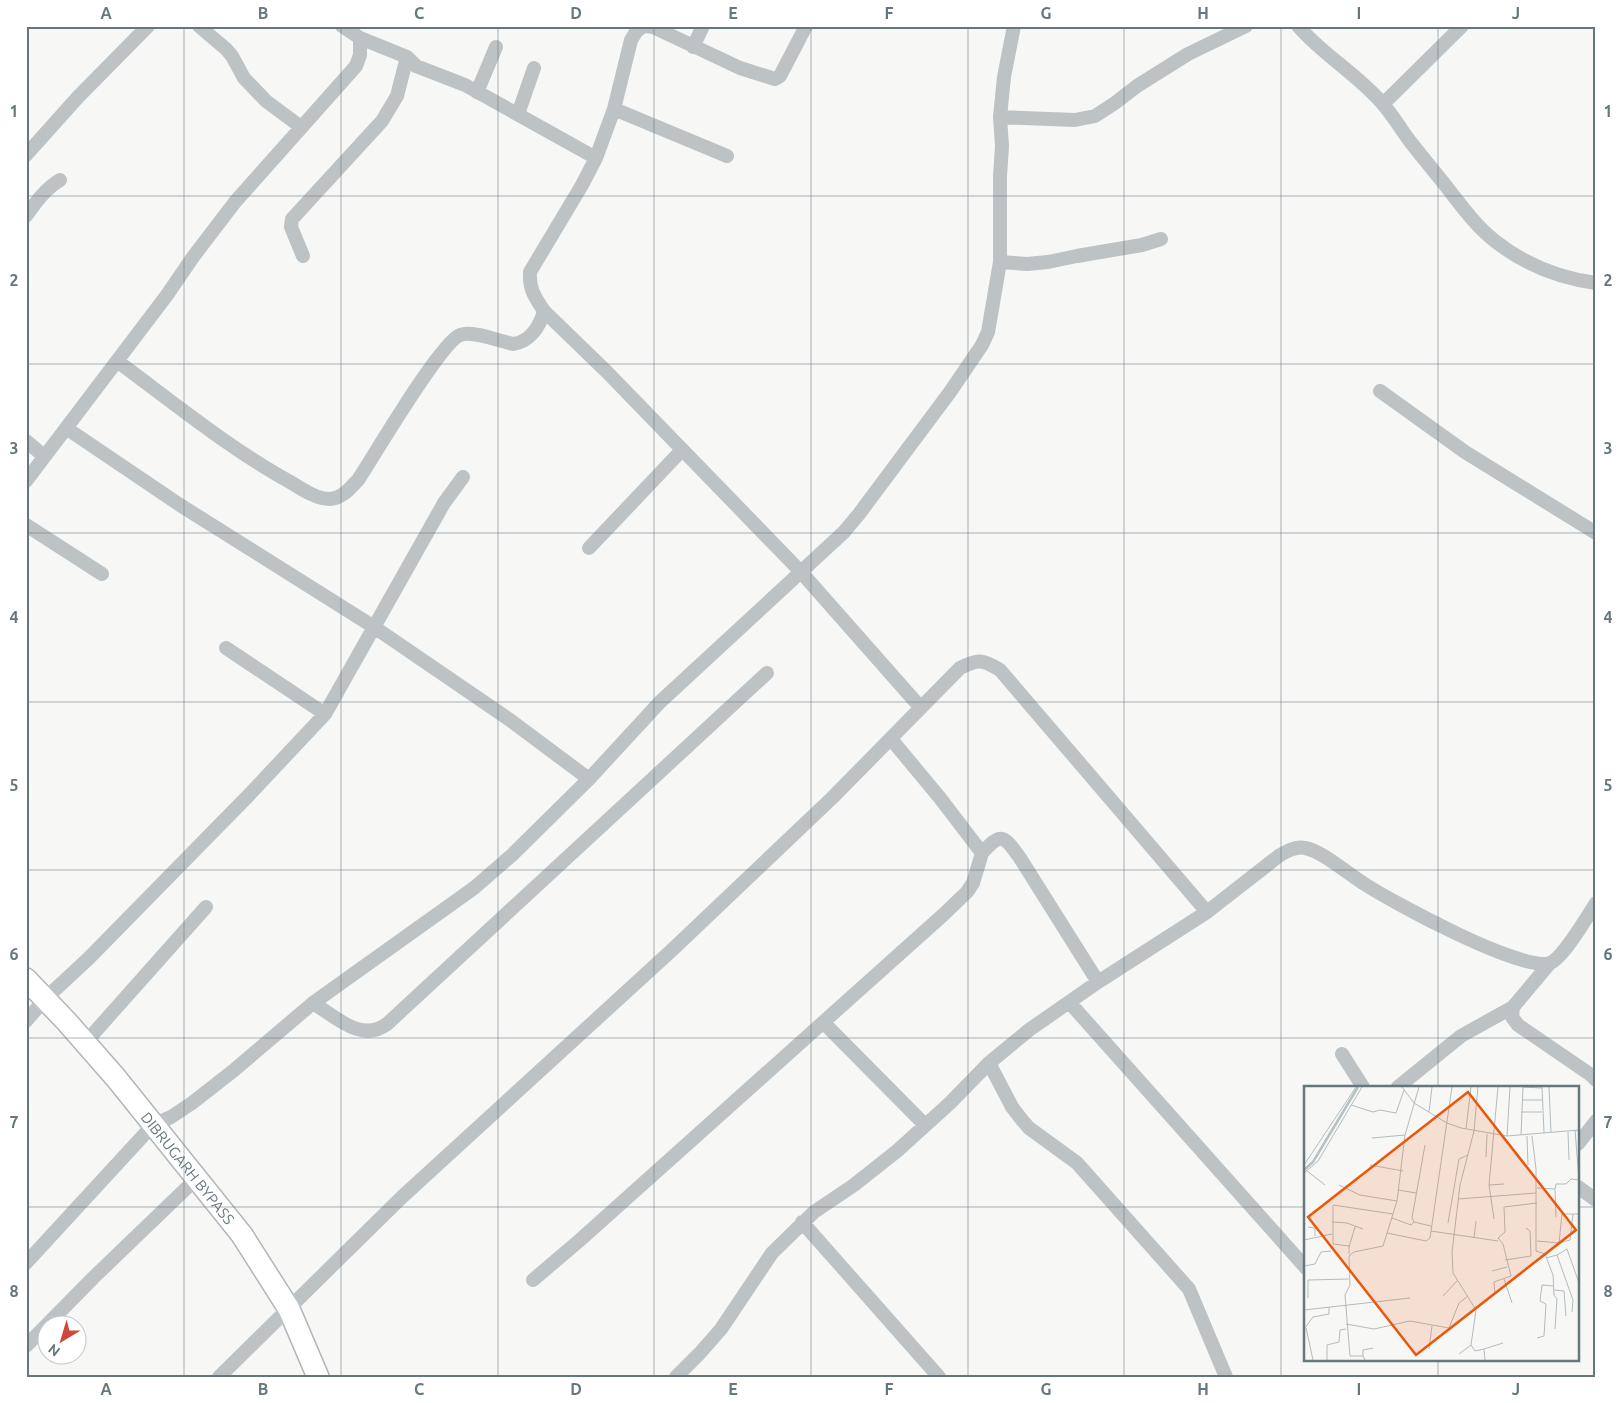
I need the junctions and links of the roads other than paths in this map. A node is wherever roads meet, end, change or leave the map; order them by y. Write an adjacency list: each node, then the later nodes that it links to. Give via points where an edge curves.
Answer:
1 (148, 26): 22 (street)
2 (199, 26): 21 (street, via 226,49 244,78 266,101)
3 (342, 26): 11 (street)
4 (644, 26): 12 (street); 18 (street, via 631,40)
5 (703, 26): 12 (street)
6 (806, 26): 12 (street, via 780,76 775,79 740,68)
7 (1014, 26): 20 (street)
8 (1246, 26): 20 (street, via 1188,54 1095,116 1075,120)
9 (1298, 26): 17 (street)
10 (1462, 26): 17 (street)
11 (360, 38): 14 (street); 21 (street, via 356,66)
12 (693, 46)
13 (496, 47): 16 (street)
14 (407, 57): 16 (street, via 416,66); 28 (street, via 397,96 382,121 292,219 291,227)
15 (534, 68): 19 (street)
16 (477, 92): 19 (street)
17 (1383, 104): 30 (street, via 1469,215 1495,241 1551,273)
18 (614, 109): 23 (street); 24 (street)
19 (518, 114): 24 (street)
20 (1000, 116): 29 (street)
21 (301, 127): 32 (street, via 235,202)
22 (26, 155)
23 (727, 156)
24 (596, 158): 31 (street, via 530,272 530,287)
25 (60, 180): 26 (street, via 44,192)
26 (26, 216)
27 (1161, 239): 29 (street, via 1048,262)
28 (303, 256)
29 (1000, 262): 43 (street, via 988,332 979,350 860,514)
30 (1596, 282)
31 (544, 311): 32 (street, via 533,333 519,343 470,334 456,337 437,359 358,480 341,496 330,499 310,493 273,473); 36 (street)
32 (117, 361): 34 (street)
33 (1380, 391): 41 (street, via 1465,452)
34 (66, 428): 37 (street); 45 (street, via 180,505)
35 (26, 441): 37 (street)
36 (682, 450): 42 (street); 43 (street)
37 (44, 456): 39 (street)
38 (463, 477): 45 (street, via 444,503)
39 (26, 480)
40 (26, 525): 44 (street)
41 (1596, 533)
42 (589, 548)
43 (801, 572): 48 (street); 51 (street, via 660,702)
44 (102, 574)
45 (374, 627): 49 (street); 51 (street, via 510,720)
46 (226, 648): 49 (street)
47 (767, 673): 61 (street, via 388,1024 379,1030 356,1030)
48 (921, 708): 50 (street); 55 (street, via 960,668 974,661 986,661 1000,670)
49 (324, 714): 59 (street, via 137,911)
50 (891, 739): 52 (street); 82 (street, via 672,950 402,1197)
51 (589, 779): 61 (street, via 474,888)
52 (982, 853): 58 (street, via 996,838 1010,844); 64 (street, via 967,892)
53 (1596, 903): 56 (street, via 1561,955)
54 (206, 907): 65 (street)
55 (1207, 912): 56 (street, via 1280,856 1302,847 1313,850 1420,917 1505,954 1536,964); 58 (street)
56 (1550, 963): 62 (street)
57 (26, 980): 59 (main road, DIBRUGARH BYPASS)
58 (1098, 982): 60 (street)
59 (46, 998): 63 (street); 65 (main road, DIBRUGARH BYPASS)
60 (1069, 1002): 67 (street, via 1028,1030); 80 (street)
61 (313, 1003): 73 (street, via 192,1103)
62 (1514, 1007): 68 (street, via 1512,1017 1518,1025); 70 (street, via 1461,1036)
63 (26, 1021)
64 (824, 1023): 72 (street); 81 (street)
65 (85, 1043): 73 (main road, DIBRUGARH BYPASS)
66 (1342, 1054): 69 (street)
67 (989, 1063): 72 (street); 88 (street, via 1012,1107 1029,1128 1077,1163 1189,1289)
68 (1596, 1080)
69 (1362, 1086)
70 (1399, 1086)
71 (1596, 1121): 74 (street)
72 (926, 1124): 78 (street, via 854,1185)
73 (153, 1125): 75 (main road, DIBRUGARH BYPASS); 79 (street)
74 (1580, 1141)
75 (197, 1178): 82 (main road, DIBRUGARH BYPASS, via 242,1236); 83 (street)
76 (1580, 1188): 77 (street)
77 (1596, 1200)
78 (802, 1222): 86 (street, via 772,1253 721,1329); 87 (street)
79 (26, 1262)
80 (1304, 1266)
81 (533, 1280)
82 (289, 1309): 84 (street); 85 (main road, DIBRUGARH BYPASS)
83 (26, 1346)
84 (219, 1377)
85 (318, 1377)
86 (676, 1377)
87 (939, 1377)
88 (1226, 1377)

